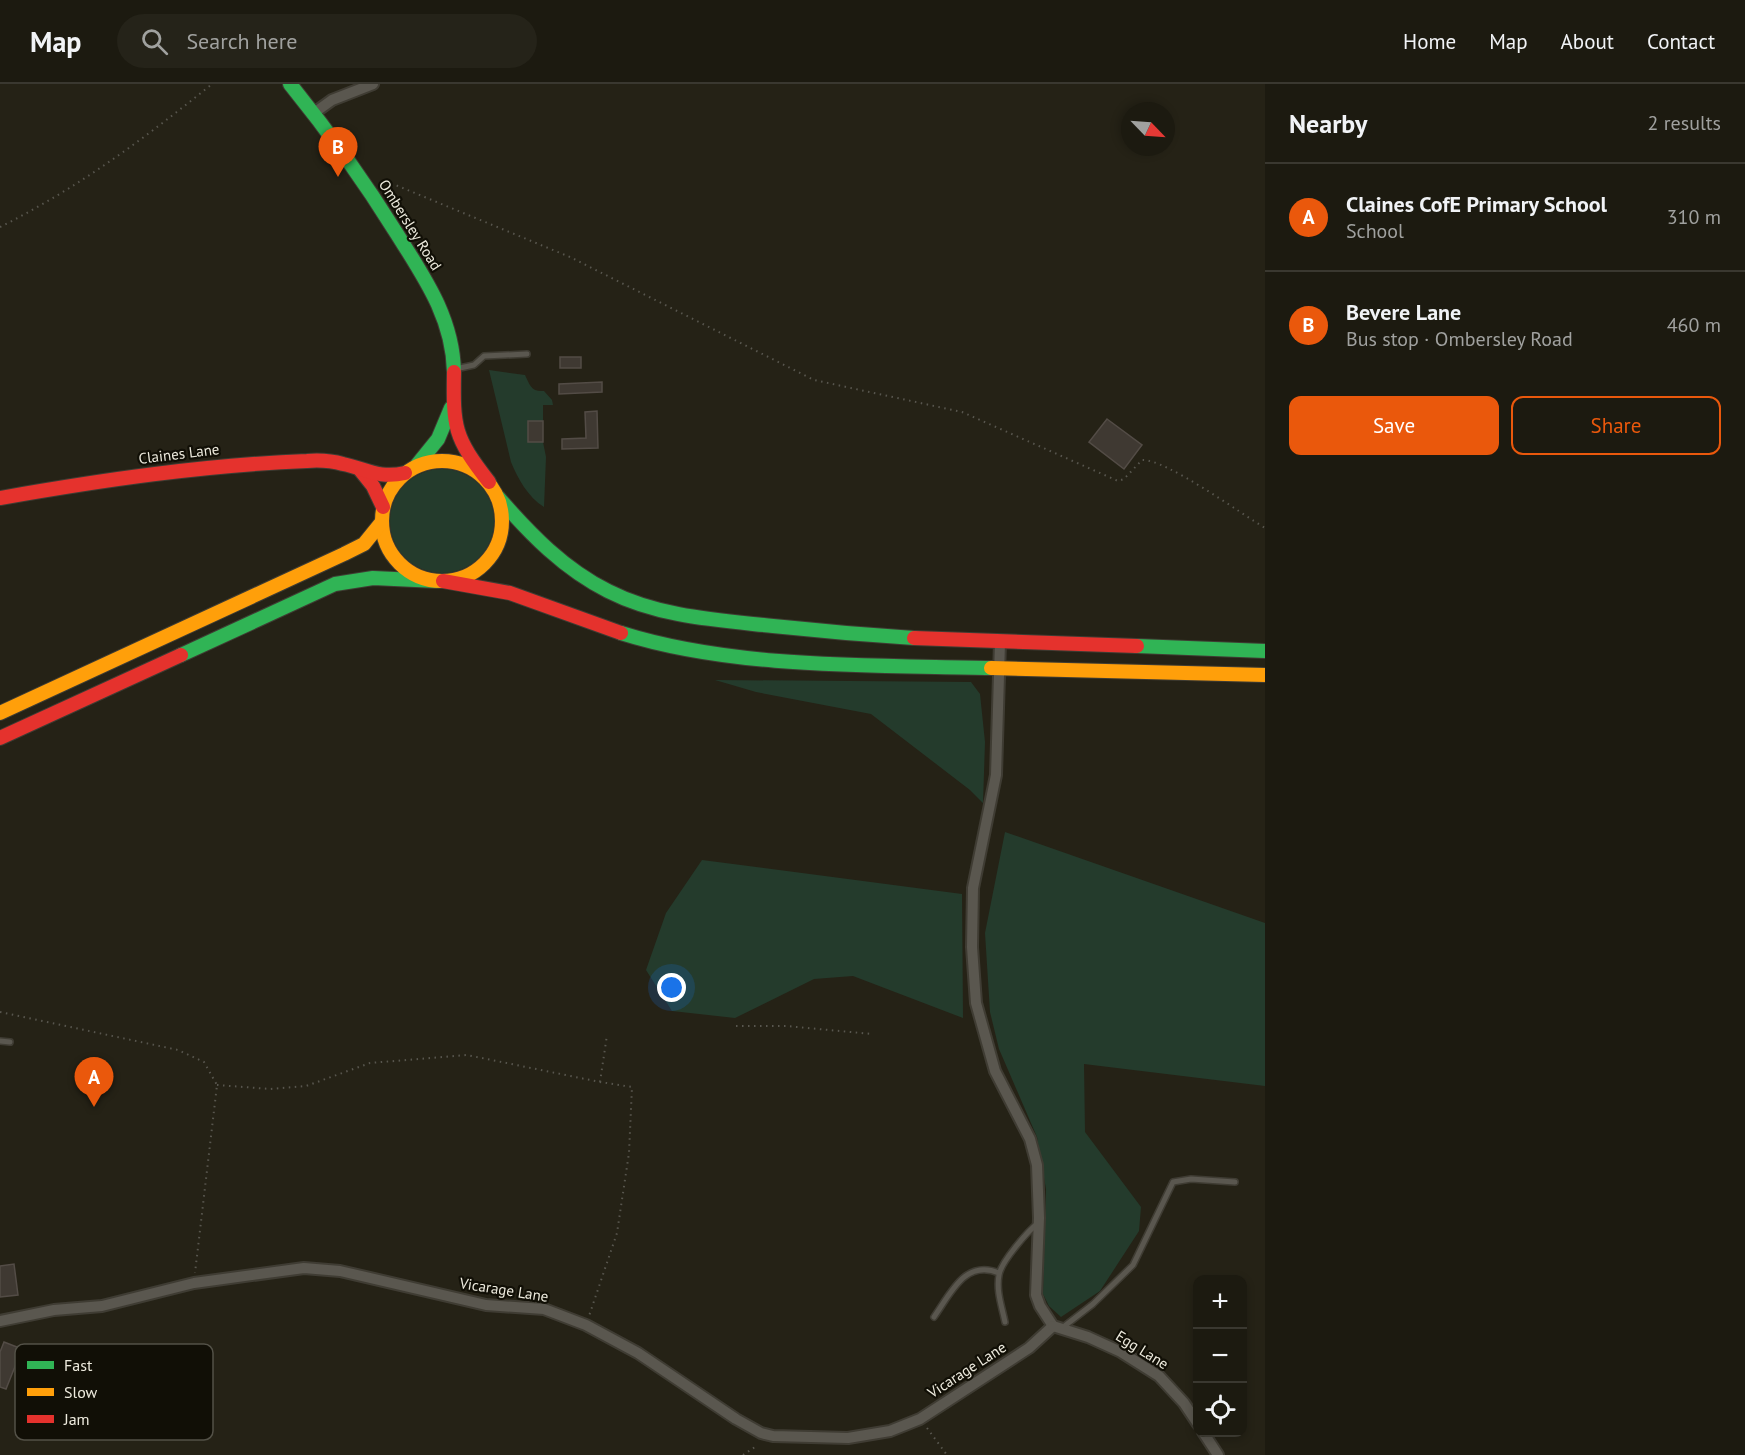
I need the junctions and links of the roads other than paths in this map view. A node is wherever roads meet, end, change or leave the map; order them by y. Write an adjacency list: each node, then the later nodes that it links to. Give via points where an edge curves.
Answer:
1 (290, 84): 3 (main road, Ombersley Road)
2 (373, 84): 3 (street, via 332,100)
3 (314, 113): 5 (main road, Ombersley Road, via 373,194 431,289 444,320)
4 (527, 354): 5 (lane, via 484,356 474,365)
5 (454, 369): 6 (main road, Ombersley Road)
6 (452, 404): 7 (main road, Ombersley Road, via 433,450); 9 (main road, Ombersley Road, via 463,445)
7 (411, 469): 8 (main road, Claines Lane, via 391,476); 9 (main road, via 446,460 461,463); 12 (main road, via 391,488)
8 (361, 471): 11 (main road, Claines Lane, via 324,461 224,465); 12 (main road)
9 (489, 482): 10 (main road)
10 (498, 497): 14 (main road, via 501,532 495,549 471,574); 15 (main road, via 521,526 574,571 629,600 669,612 853,633)
11 (0, 498)
12 (383, 507): 13 (main road)
13 (381, 523): 14 (main road, via 384,541 405,569 420,578); 19 (main road, via 364,544 344,554)
14 (440, 581): 17 (main road, via 510,593 624,634 695,651 813,663); 20 (main road, via 368,578 335,584)
15 (1000, 642): 16 (main road); 17 (street)
16 (1265, 651)
17 (999, 667): 18 (main road); 24 (street, via 996,775 973,888 976,1003 996,1071 1035,1156)
18 (1265, 675)
19 (0, 713)
20 (0, 738)
21 (0, 1041): 22 (lane)
22 (10, 1042)
23 (1235, 1182): 29 (lane, via 1173,1182 1133,1265 1093,1304)
24 (1039, 1222): 25 (lane, via 1026,1232); 29 (street, via 1036,1295)
25 (999, 1273): 26 (lane, via 972,1271 959,1281); 28 (lane, via 998,1292)
26 (934, 1317)
27 (0, 1321): 29 (street, Vicarage Lane, via 54,1310 102,1306 194,1283 304,1268 340,1271 486,1305 544,1309 586,1325 638,1353 761,1433 848,1438 890,1431 920,1419)
28 (1005, 1322)
29 (1057, 1327): 30 (street, Egg Lane, via 1121,1352 1159,1376)
30 (1193, 1418)
31 (1206, 1437): 32 (street)
32 (1218, 1455)

